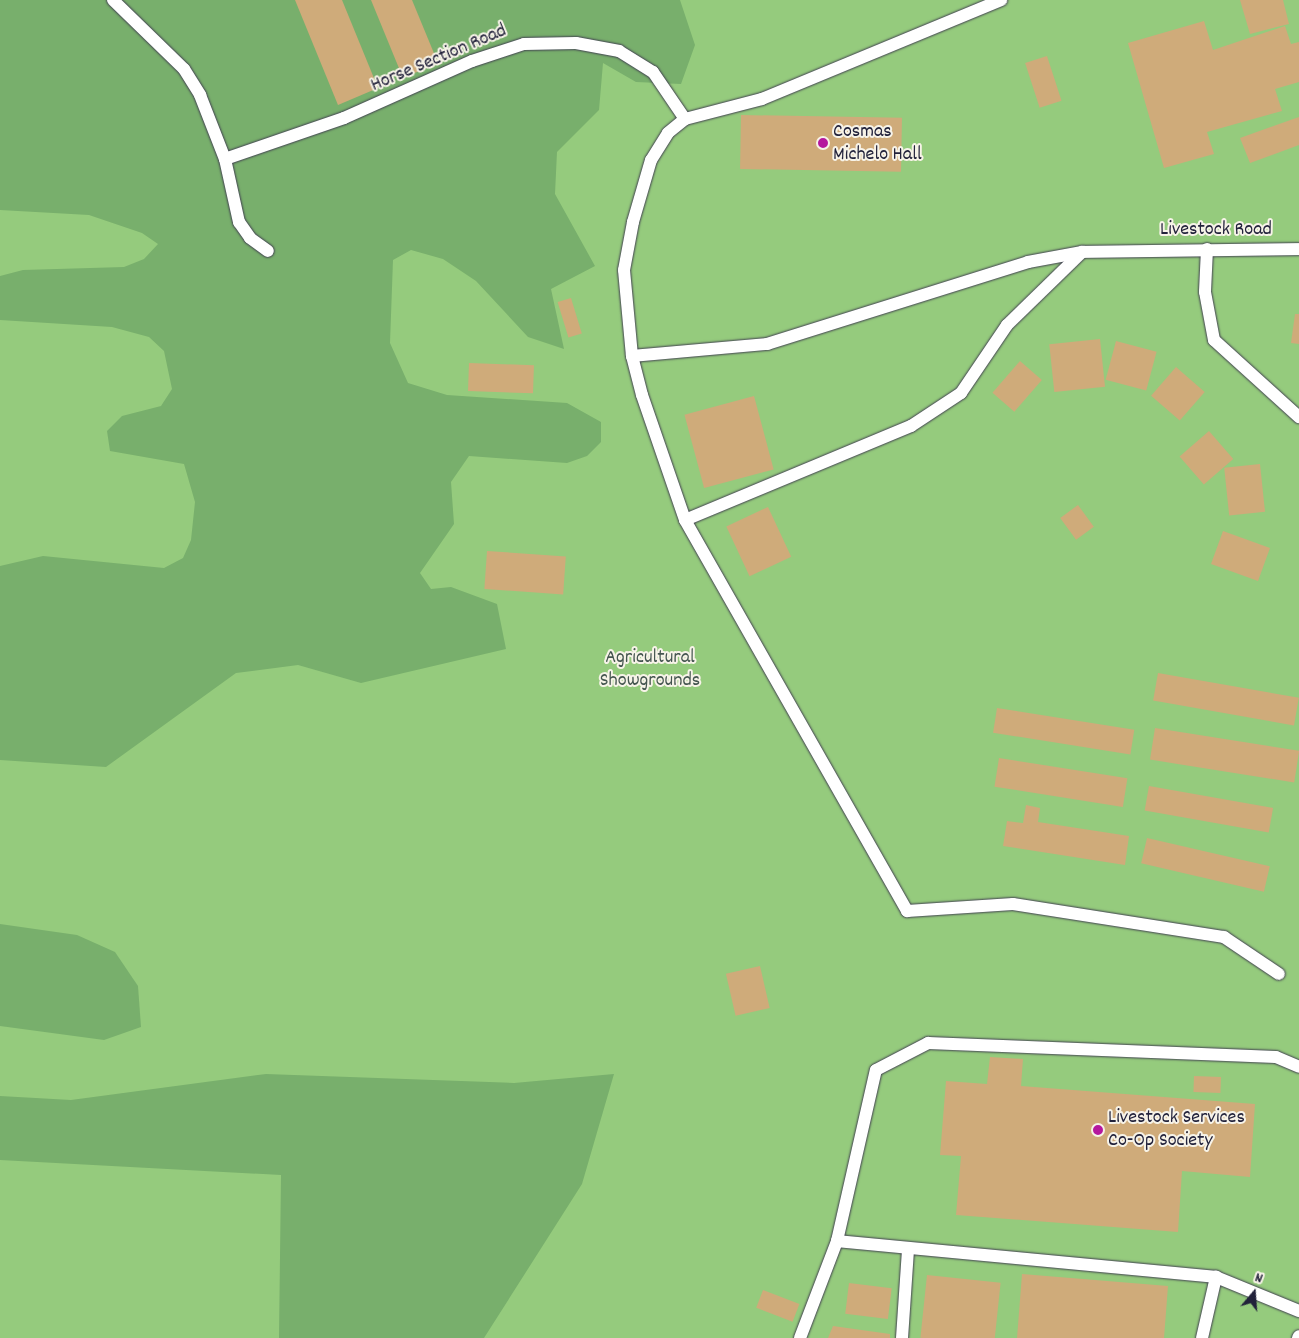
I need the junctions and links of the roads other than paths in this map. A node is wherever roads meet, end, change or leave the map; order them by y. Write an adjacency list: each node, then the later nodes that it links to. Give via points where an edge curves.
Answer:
1 (113, 0): 4 (lane, via 184,69 200,95)
2 (1001, 0): 3 (lane, via 762,99)
3 (685, 119): 4 (lane, Horse Section Road, via 653,72 619,51 576,43 524,44 472,61 344,118); 9 (lane, via 668,133 651,160 632,222 624,270)
4 (225, 159): 7 (lane, via 239,222 250,238)
5 (1206, 249): 6 (lane, Livestock Road); 8 (lane, Livestock Road, via 1132,248); 10 (lane, via 1205,292 1214,340)
6 (1299, 249)
7 (268, 251)
8 (1082, 252): 9 (lane, Livestock Road, via 1028,262 767,344); 11 (lane, via 1007,325 961,393 911,426)
9 (632, 356): 11 (lane)
10 (1299, 417)
11 (685, 520): 12 (lane, via 907,911 1013,904 1224,937)
12 (1279, 974)
13 (1299, 1067): 14 (lane, via 1276,1057 928,1043 876,1070)
14 (837, 1241): 15 (lane); 18 (lane)
15 (908, 1250): 16 (lane, via 1100,1263); 19 (lane)
16 (1216, 1277): 17 (lane); 20 (lane)
17 (1299, 1311)
18 (800, 1338)
19 (902, 1338)
20 (1202, 1338)

